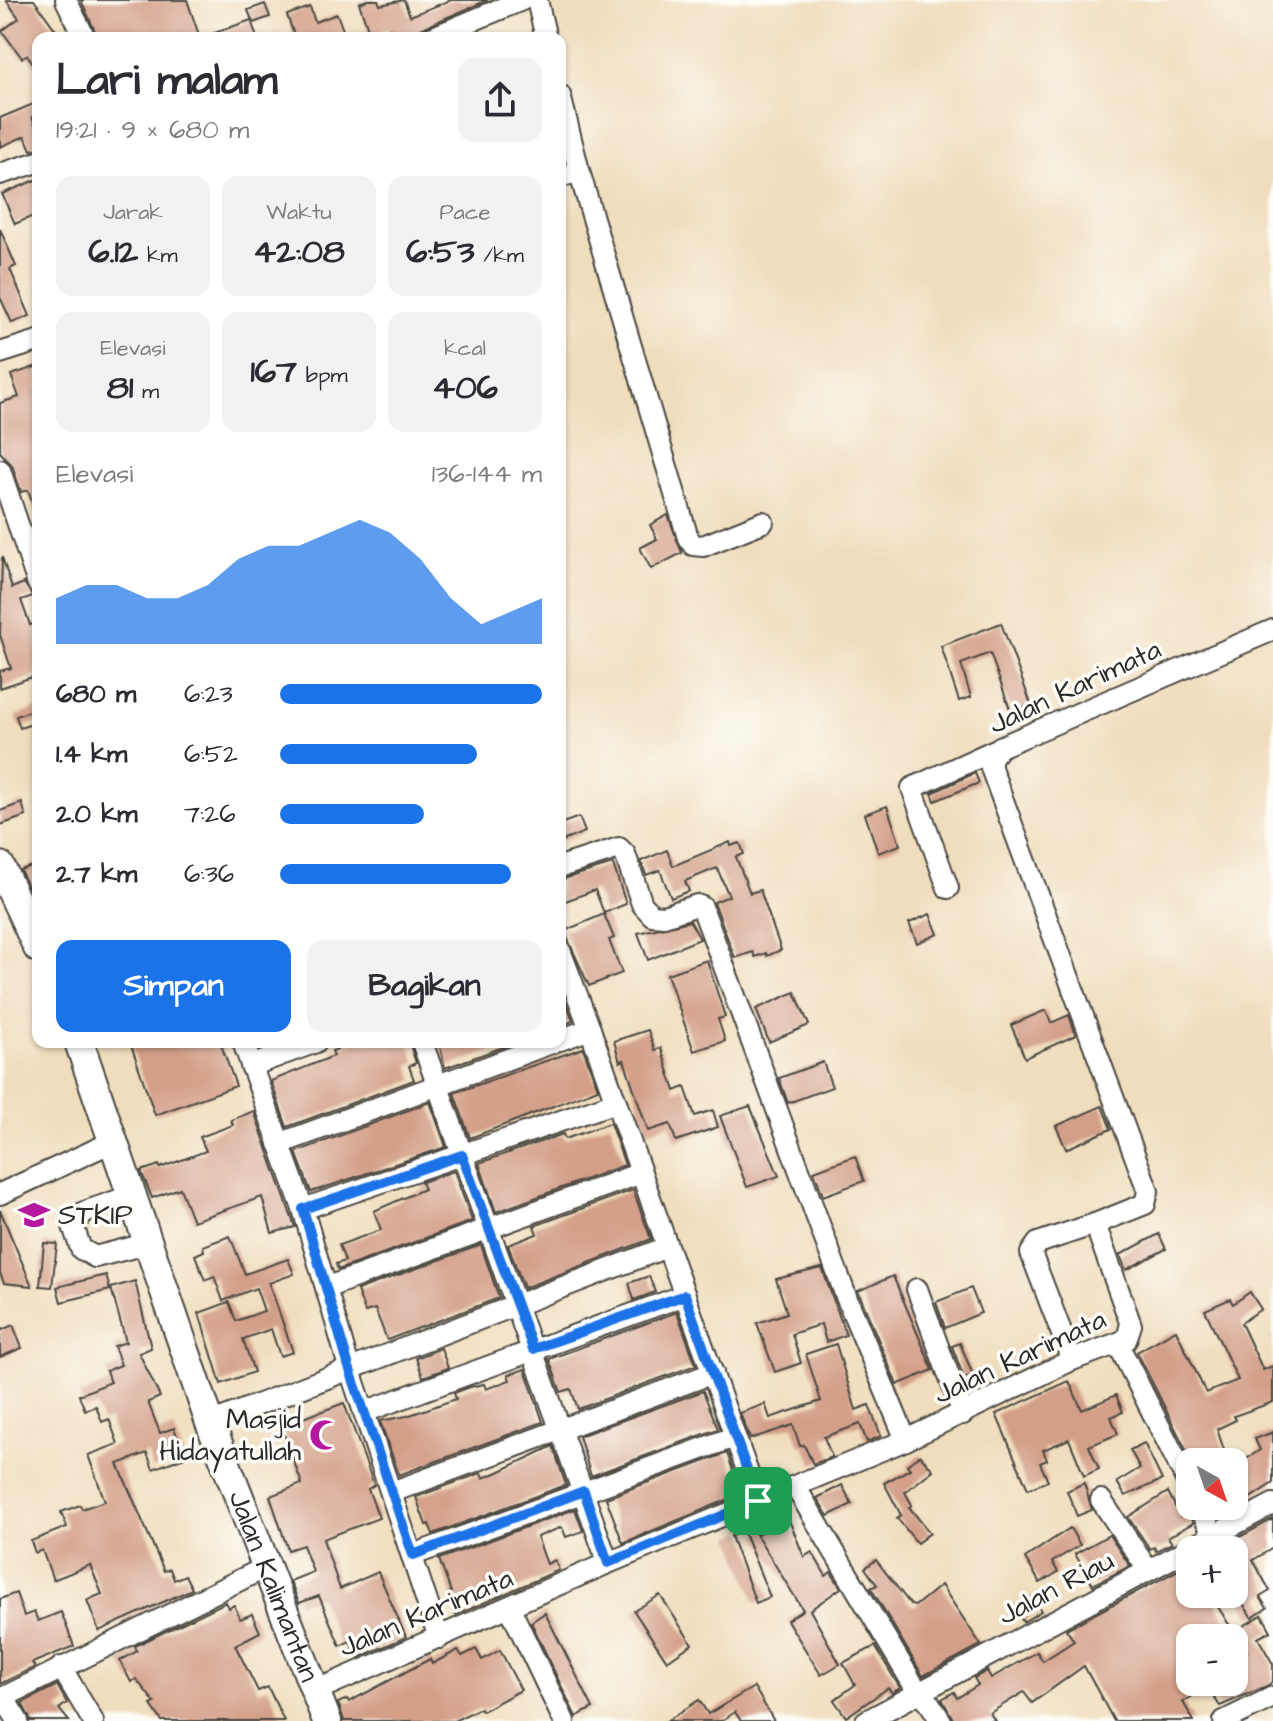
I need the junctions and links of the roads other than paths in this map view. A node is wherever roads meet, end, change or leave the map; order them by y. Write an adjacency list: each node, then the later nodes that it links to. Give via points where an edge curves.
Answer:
1 (66, 0): 3 (street)
2 (523, 0): 4 (street); 5 (street)
3 (82, 32)
4 (446, 32)
5 (542, 32)
6 (566, 148): 9 (street)
7 (32, 164): 8 (street)
8 (0, 174)
9 (569, 174): 13 (street, via 688,538 703,546)
10 (32, 343): 11 (street)
11 (0, 353)
12 (0, 470): 14 (street)
13 (763, 522)
14 (32, 566)
15 (1273, 630): 16 (street, Jalan Karimata)
16 (995, 750): 19 (street, via 912,788); 39 (street, Jalan Karimata, via 991,768 1148,1191 1145,1204)
17 (566, 865): 57 (street, via 619,848 642,904 652,915 702,907 847,1299)
18 (0, 869): 20 (highway)
19 (948, 888)
20 (31, 912)
21 (566, 967): 22 (street)
22 (590, 1029): 23 (street); 31 (street)
23 (566, 1038)
24 (81, 1048): 32 (highway, Jalan Kalimantan)
25 (245, 1048): 29 (street)
26 (300, 1048): 29 (street)
27 (424, 1048): 30 (street)
28 (537, 1048): 30 (street)
29 (251, 1066): 33 (street)
30 (437, 1084): 33 (street); 34 (street)
31 (616, 1102): 34 (street); 35 (street)
32 (112, 1142): 36 (street); 37 (highway, Jalan Kalimantan)
33 (279, 1144): 38 (street)
34 (462, 1155): 38 (street); 40 (street)
35 (641, 1173): 40 (street); 42 (street)
36 (0, 1194)
37 (130, 1196): 41 (highway, Jalan Kalimantan); 41 (street, via 84,1212 73,1226 81,1249 95,1257)
38 (303, 1209): 43 (street)
39 (1095, 1224): 47 (street, Jalan Karimata, via 1131,1325 1131,1334); 49 (street, via 1038,1243 1031,1253)
40 (489, 1229): 43 (street); 46 (street)
41 (146, 1244): 54 (highway, Jalan Kalimantan)
42 (667, 1247): 45 (street); 46 (street)
43 (328, 1287): 50 (street)
44 (917, 1289): 53 (street)
45 (685, 1295): 48 (street); 51 (street)
46 (516, 1303): 48 (street); 50 (street)
47 (1118, 1344): 49 (street, Jalan Karimata); 58 (street)
48 (533, 1349): 52 (street); 55 (street)
49 (1072, 1360): 53 (street, Jalan Karimata)
50 (349, 1367): 52 (street); 54 (street)
51 (713, 1373): 55 (street); 56 (street)
52 (364, 1412): 61 (street)
53 (963, 1414): 57 (street, Jalan Karimata)
54 (210, 1423): 70 (highway, Jalan Kalimantan)
55 (560, 1427): 60 (street); 61 (street)
56 (734, 1437): 60 (street); 63 (street)
57 (906, 1440): 59 (street, Jalan Karimata)
58 (1176, 1459)
59 (795, 1486): 63 (street, Jalan Karimata); 75 (street)
60 (584, 1491): 67 (street); 69 (street)
61 (392, 1492): 67 (street)
62 (1101, 1500): 71 (street)
63 (758, 1501): 69 (street, Jalan Karimata)
64 (1273, 1504): 66 (street, Jalan Riau)
65 (1206, 1520): 66 (street)
66 (1214, 1536)
67 (413, 1555): 73 (street)
68 (1176, 1556): 71 (street, Jalan Riau)
69 (608, 1563): 72 (street, Jalan Karimata)
70 (264, 1568): 74 (street); 78 (highway, Jalan Kalimantan)
71 (1148, 1570): 75 (street, Jalan Riau)
72 (510, 1608): 73 (street, Jalan Karimata); 81 (street)
73 (439, 1638): 78 (street, Jalan Karimata)
74 (61, 1667): 77 (street); 80 (street)
75 (921, 1694): 82 (street, Jalan Riau); 83 (street)
76 (1273, 1697): 84 (street)
77 (1, 1698): 79 (street)
78 (320, 1712)
79 (18, 1721)
80 (93, 1721)
81 (564, 1721)
82 (866, 1721)
83 (941, 1721)
84 (1224, 1721)

